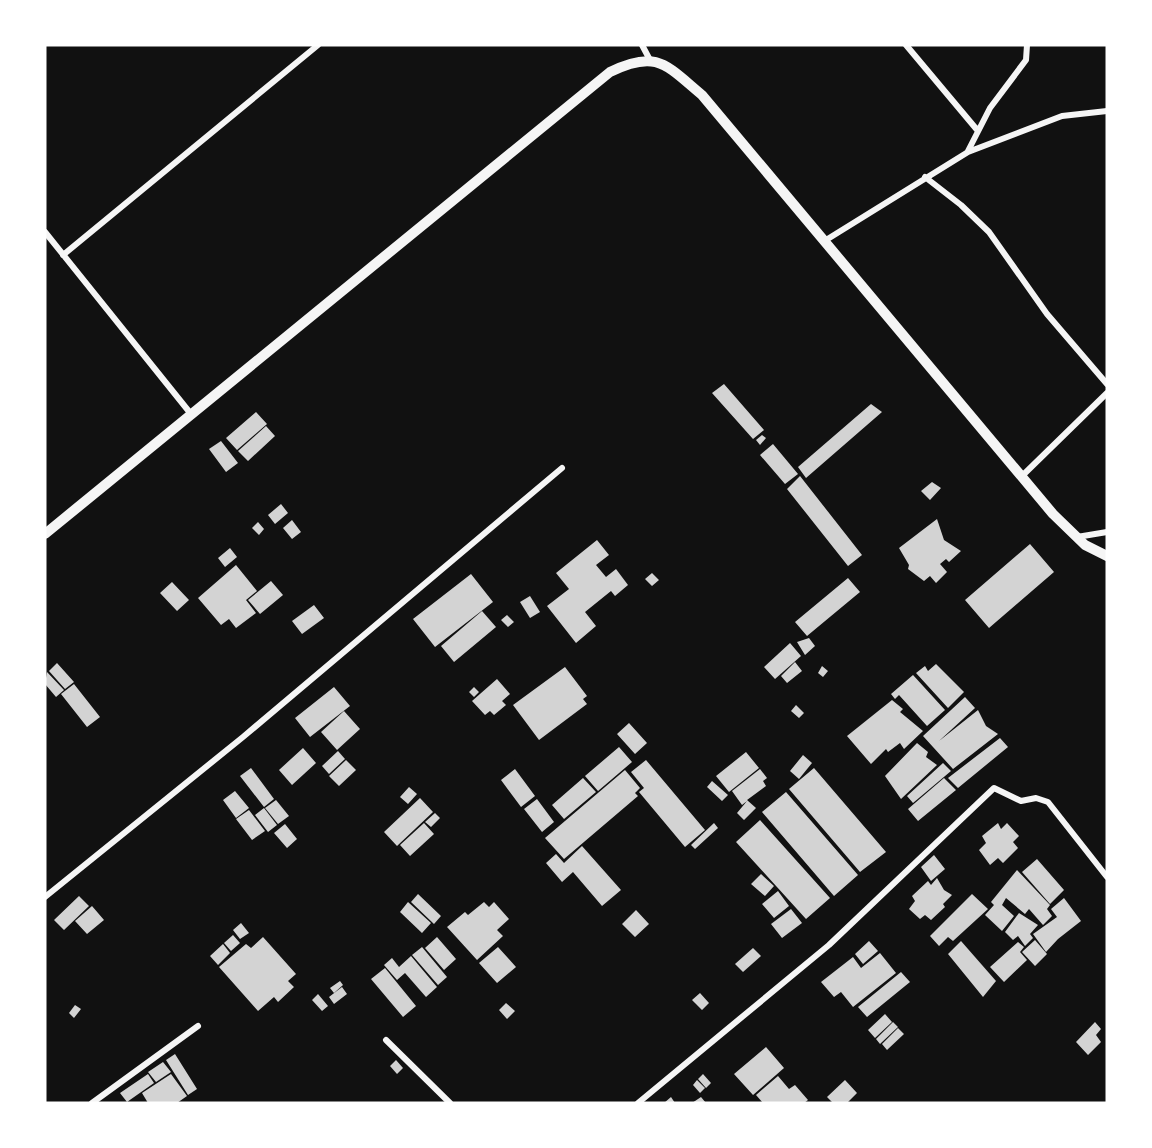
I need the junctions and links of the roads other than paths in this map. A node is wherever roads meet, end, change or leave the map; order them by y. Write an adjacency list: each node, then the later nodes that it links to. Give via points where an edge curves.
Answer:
1 (318, 45): 12 (street)
2 (642, 45): 5 (street)
3 (906, 45): 7 (street)
4 (1027, 45): 7 (street, via 1026,60)
5 (650, 60): 11 (street, via 664,64 702,95); 15 (street, via 632,61 610,72)
6 (1107, 111): 8 (street, via 1062,116)
7 (978, 131): 8 (street)
8 (968, 152): 9 (street)
9 (925, 177): 11 (street); 13 (street, via 989,232 1047,314)
10 (45, 232): 12 (street)
11 (826, 240): 17 (street)
12 (63, 255): 15 (street)
13 (1107, 384)
14 (1107, 393): 17 (street)
15 (191, 414): 19 (street)
16 (562, 468): 23 (street, via 243,737)
17 (1022, 476): 20 (street)
18 (1107, 532): 20 (street)
19 (45, 534)
20 (1077, 537): 21 (street, via 1084,545)
21 (1107, 556)
22 (1107, 876): 28 (street, via 1048,802 1036,798 1021,801 994,788 829,945)
23 (45, 897)
24 (198, 1026): 26 (street)
25 (386, 1040): 27 (street)
26 (92, 1103)
27 (450, 1103)
28 (638, 1103)

